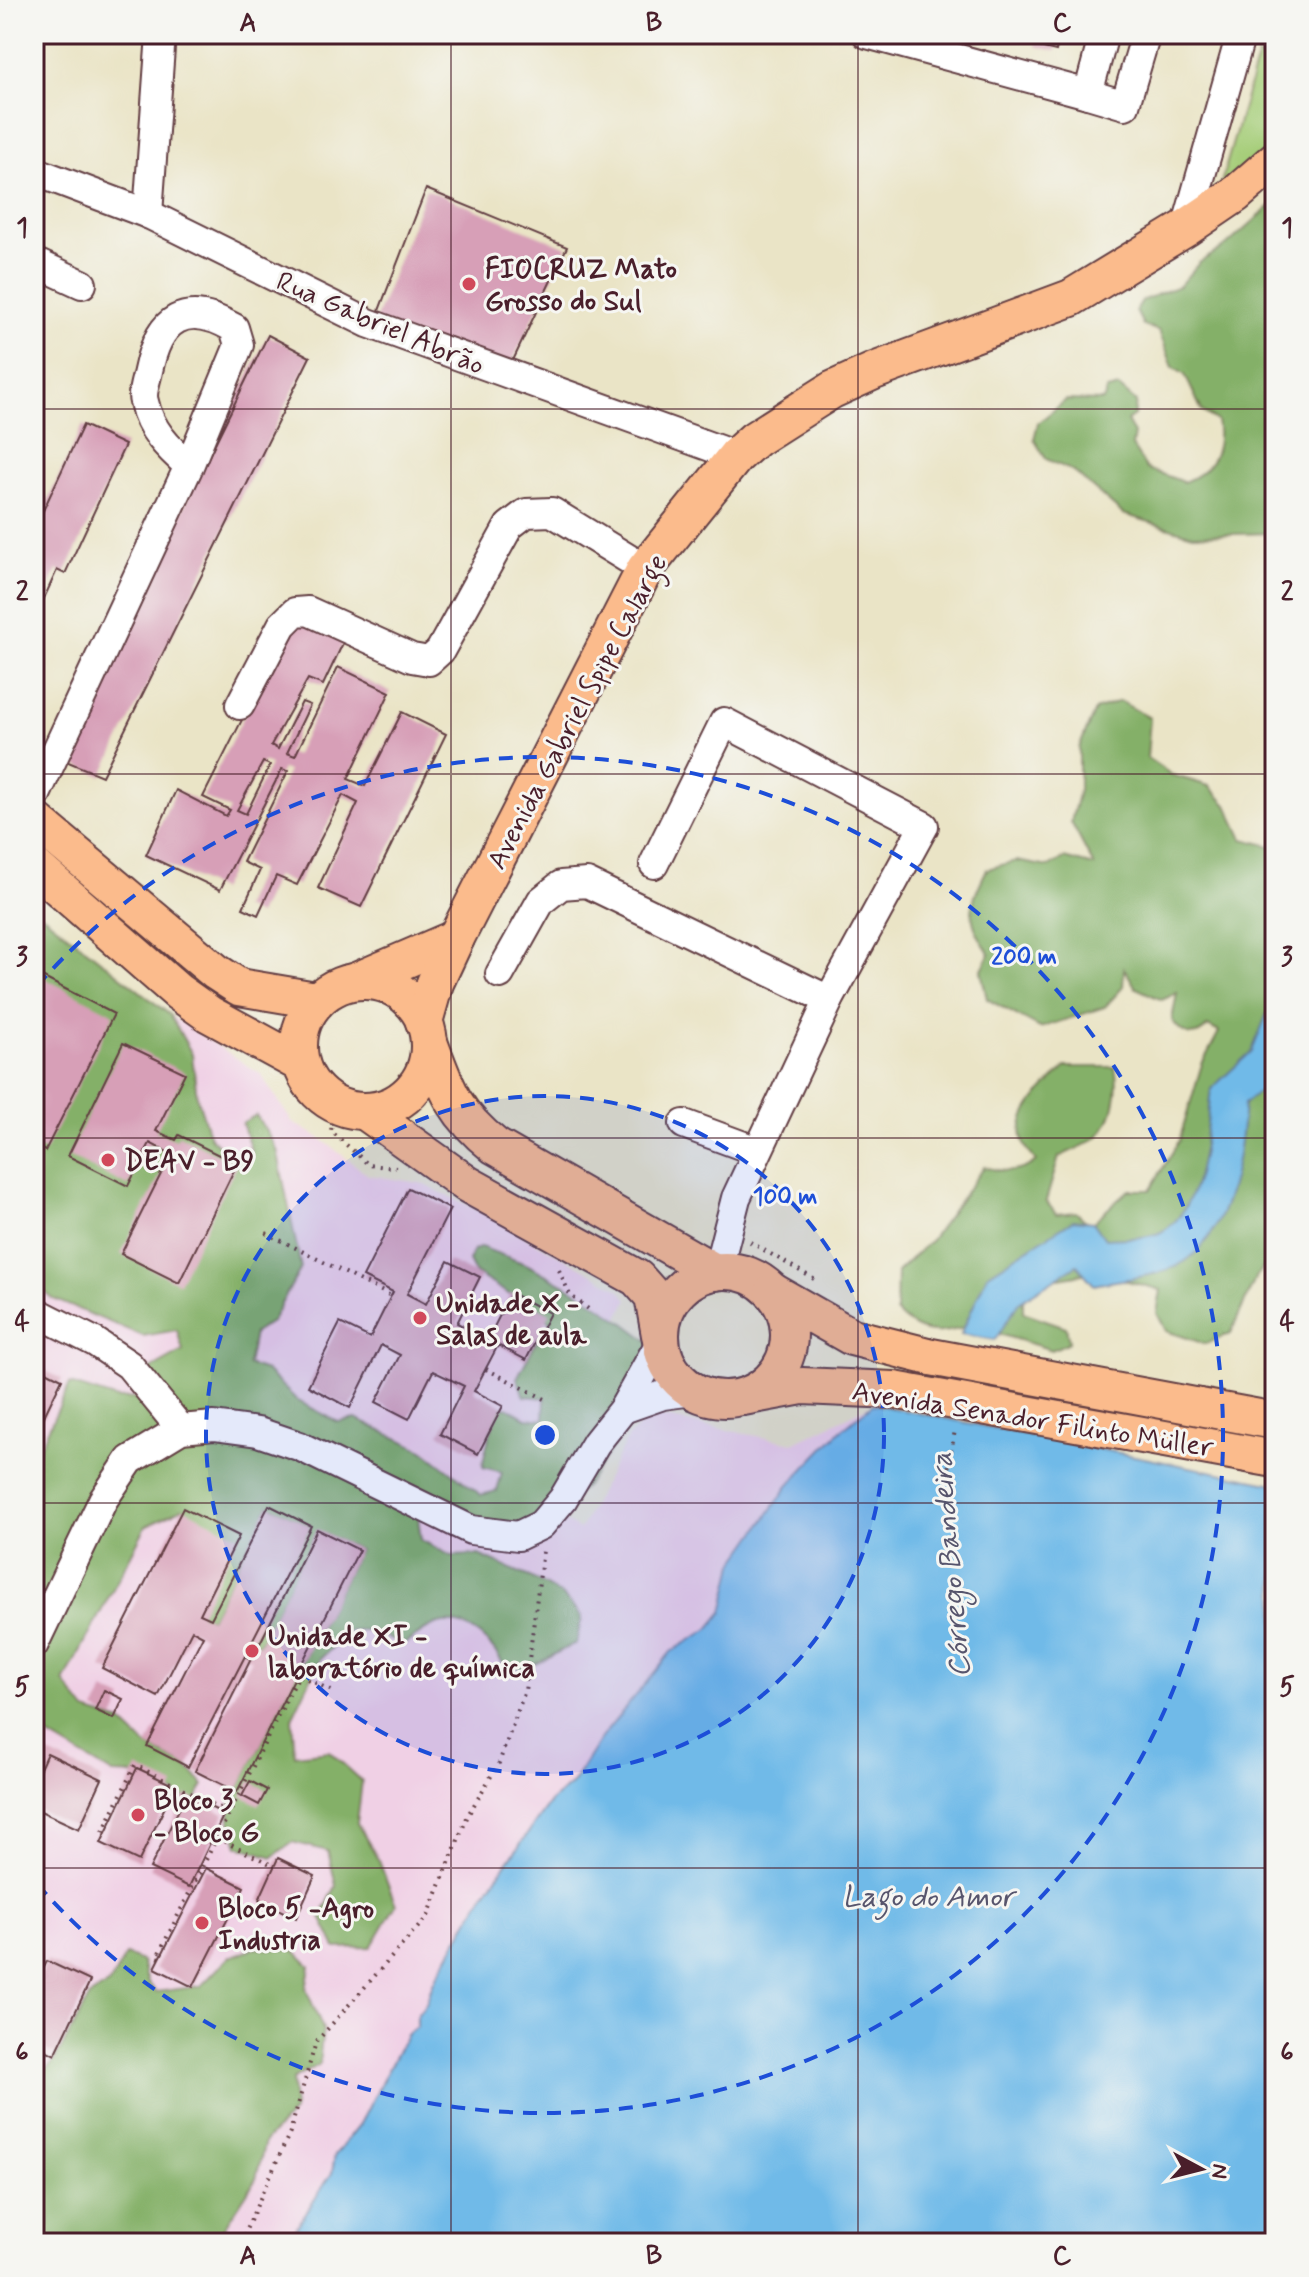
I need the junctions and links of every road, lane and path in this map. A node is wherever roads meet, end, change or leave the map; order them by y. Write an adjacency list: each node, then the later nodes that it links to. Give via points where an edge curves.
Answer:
1 (161, 34): 11 (street)
2 (867, 34): 8 (street)
3 (1104, 34): 8 (street)
4 (1146, 34): 8 (street, via 1125,105)
5 (1241, 34): 12 (street)
6 (1262, 34): 7 (path)
7 (1275, 47)
8 (1088, 94)
9 (1275, 160): 12 (main road, Avenida Gabriel Spipe Calarge)
10 (34, 171): 11 (street, Rua Gabriel Abrão)
11 (148, 214): 15 (street, Rua Gabriel Abrão, via 368,323)
12 (1186, 228): 15 (main road, Avenida Gabriel Spipe Calarge, via 1071,298 832,390)
13 (34, 262): 14 (street)
14 (82, 284)
15 (736, 456): 17 (main road, Avenida Gabriel Spipe Calarge)
16 (189, 466): 16 (street, via 163,444 142,399 151,357 165,327 174,318 196,313 234,328 239,345); 19 (street)
17 (645, 569): 18 (street, via 552,512 526,513 509,526 440,651 429,661 308,611 295,612 282,625); 23 (main road, Avenida Gabriel Spipe Calarge)
18 (240, 705)
19 (34, 799)
20 (34, 819): 26 (main road, via 239,987)
21 (654, 864): 27 (street, via 724,722 924,826)
22 (34, 866): 29 (main road, via 178,992)
23 (456, 938): 25 (main road); 28 (main road, Avenida Gabriel Spipe Calarge, via 435,983)
24 (500, 974): 27 (street, via 541,901 561,885 587,883)
25 (356, 981): 26 (main road); 28 (main road, via 397,989 414,1004)
26 (316, 1000): 29 (main road, via 304,1019)
27 (829, 1000): 32 (street)
28 (427, 1032): 30 (main road, via 423,1073 404,1098 386,1108); 36 (main road, via 448,1094 467,1124)
29 (301, 1064): 30 (main road, via 310,1083)
30 (350, 1108): 33 (path, via 331,1131 369,1165 395,1168); 35 (main road, via 467,1184)
31 (684, 1124): 32 (street)
32 (757, 1151): 36 (street, via 732,1209)
33 (407, 1163)
34 (266, 1233): 38 (path)
35 (572, 1242): 40 (path, via 559,1268 570,1295); 41 (main road, via 637,1278 653,1296)
36 (716, 1272): 37 (main road, via 756,1279); 41 (main road, via 681,1289 662,1322)
37 (773, 1292): 44 (main road, via 785,1311 787,1353 762,1388); 48 (main road, Avenida Senador Filinto Müller, via 852,1337 931,1357)
38 (391, 1296)
39 (34, 1311): 49 (street, via 129,1365)
40 (591, 1311)
41 (661, 1341): 43 (main road, via 668,1367); 46 (street)
42 (486, 1369): 45 (path)
43 (693, 1391): 44 (main road, via 726,1400); 46 (street)
44 (743, 1397): 50 (main road, Avenida Senador Filinto Müller, via 802,1386 894,1390)
45 (547, 1400)
46 (623, 1409): 52 (street)
47 (958, 1420): 51 (path)
48 (1275, 1421)
49 (181, 1429): 52 (street, via 214,1426 258,1432 299,1446 471,1530 518,1536); 53 (street, via 130,1460)
50 (1275, 1459)
51 (947, 1475)
52 (541, 1525): 61 (path, via 545,1538 525,1691 499,1763 468,1815 428,1916 316,2042 290,2132)
53 (43, 1604): 54 (street)
54 (34, 1644)
55 (332, 1691): 56 (path, via 299,1675)
56 (230, 1813): 57 (path, via 135,1765); 58 (path)
57 (103, 1832)
58 (217, 1838): 59 (path); 60 (path)
59 (274, 1866)
60 (160, 1958)
61 (240, 2243)

